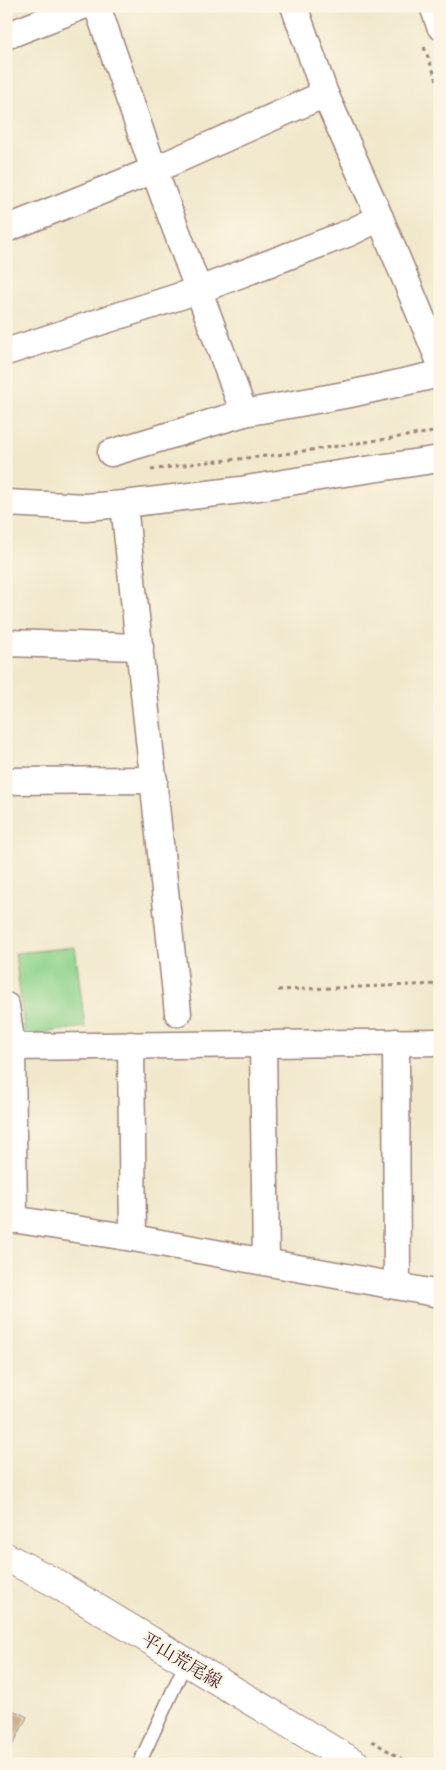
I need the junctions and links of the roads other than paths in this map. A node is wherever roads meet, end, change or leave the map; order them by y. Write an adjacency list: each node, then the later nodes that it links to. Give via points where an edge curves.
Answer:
1 (83, 6): 6 (street)
2 (97, 6): 8 (street)
3 (294, 6): 7 (street)
4 (432, 6): 5 (street)
5 (440, 26)
6 (6, 36)
7 (325, 94): 8 (street); 9 (street)
8 (154, 170): 10 (street); 11 (street)
9 (380, 218): 11 (street); 13 (street)
10 (6, 229)
11 (199, 290): 12 (street); 15 (street)
12 (6, 352)
13 (440, 362)
14 (440, 374): 15 (street)
15 (244, 413): 16 (street)
16 (111, 453)
17 (440, 459): 19 (street, via 241,490)
18 (6, 503): 19 (street, via 85,507)
19 (124, 504): 21 (street)
20 (6, 643): 21 (street)
21 (140, 648): 22 (street)
22 (154, 780): 23 (street); 25 (street)
23 (6, 781)
24 (6, 1006): 30 (street)
25 (178, 1013)
26 (396, 1042): 27 (street); 28 (street); 34 (street)
27 (440, 1042)
28 (263, 1044): 29 (street); 33 (street)
29 (131, 1045): 30 (street); 32 (street)
30 (12, 1047): 31 (street)
31 (10, 1219): 32 (street)
32 (133, 1238): 33 (street)
33 (266, 1262): 34 (street)
34 (397, 1286): 35 (street)
35 (440, 1294)
36 (6, 1557): 37 (main road, 平山荒尾線)
37 (186, 1662): 38 (lane); 39 (main road, 平山荒尾線)
38 (139, 1764)
39 (356, 1764)

